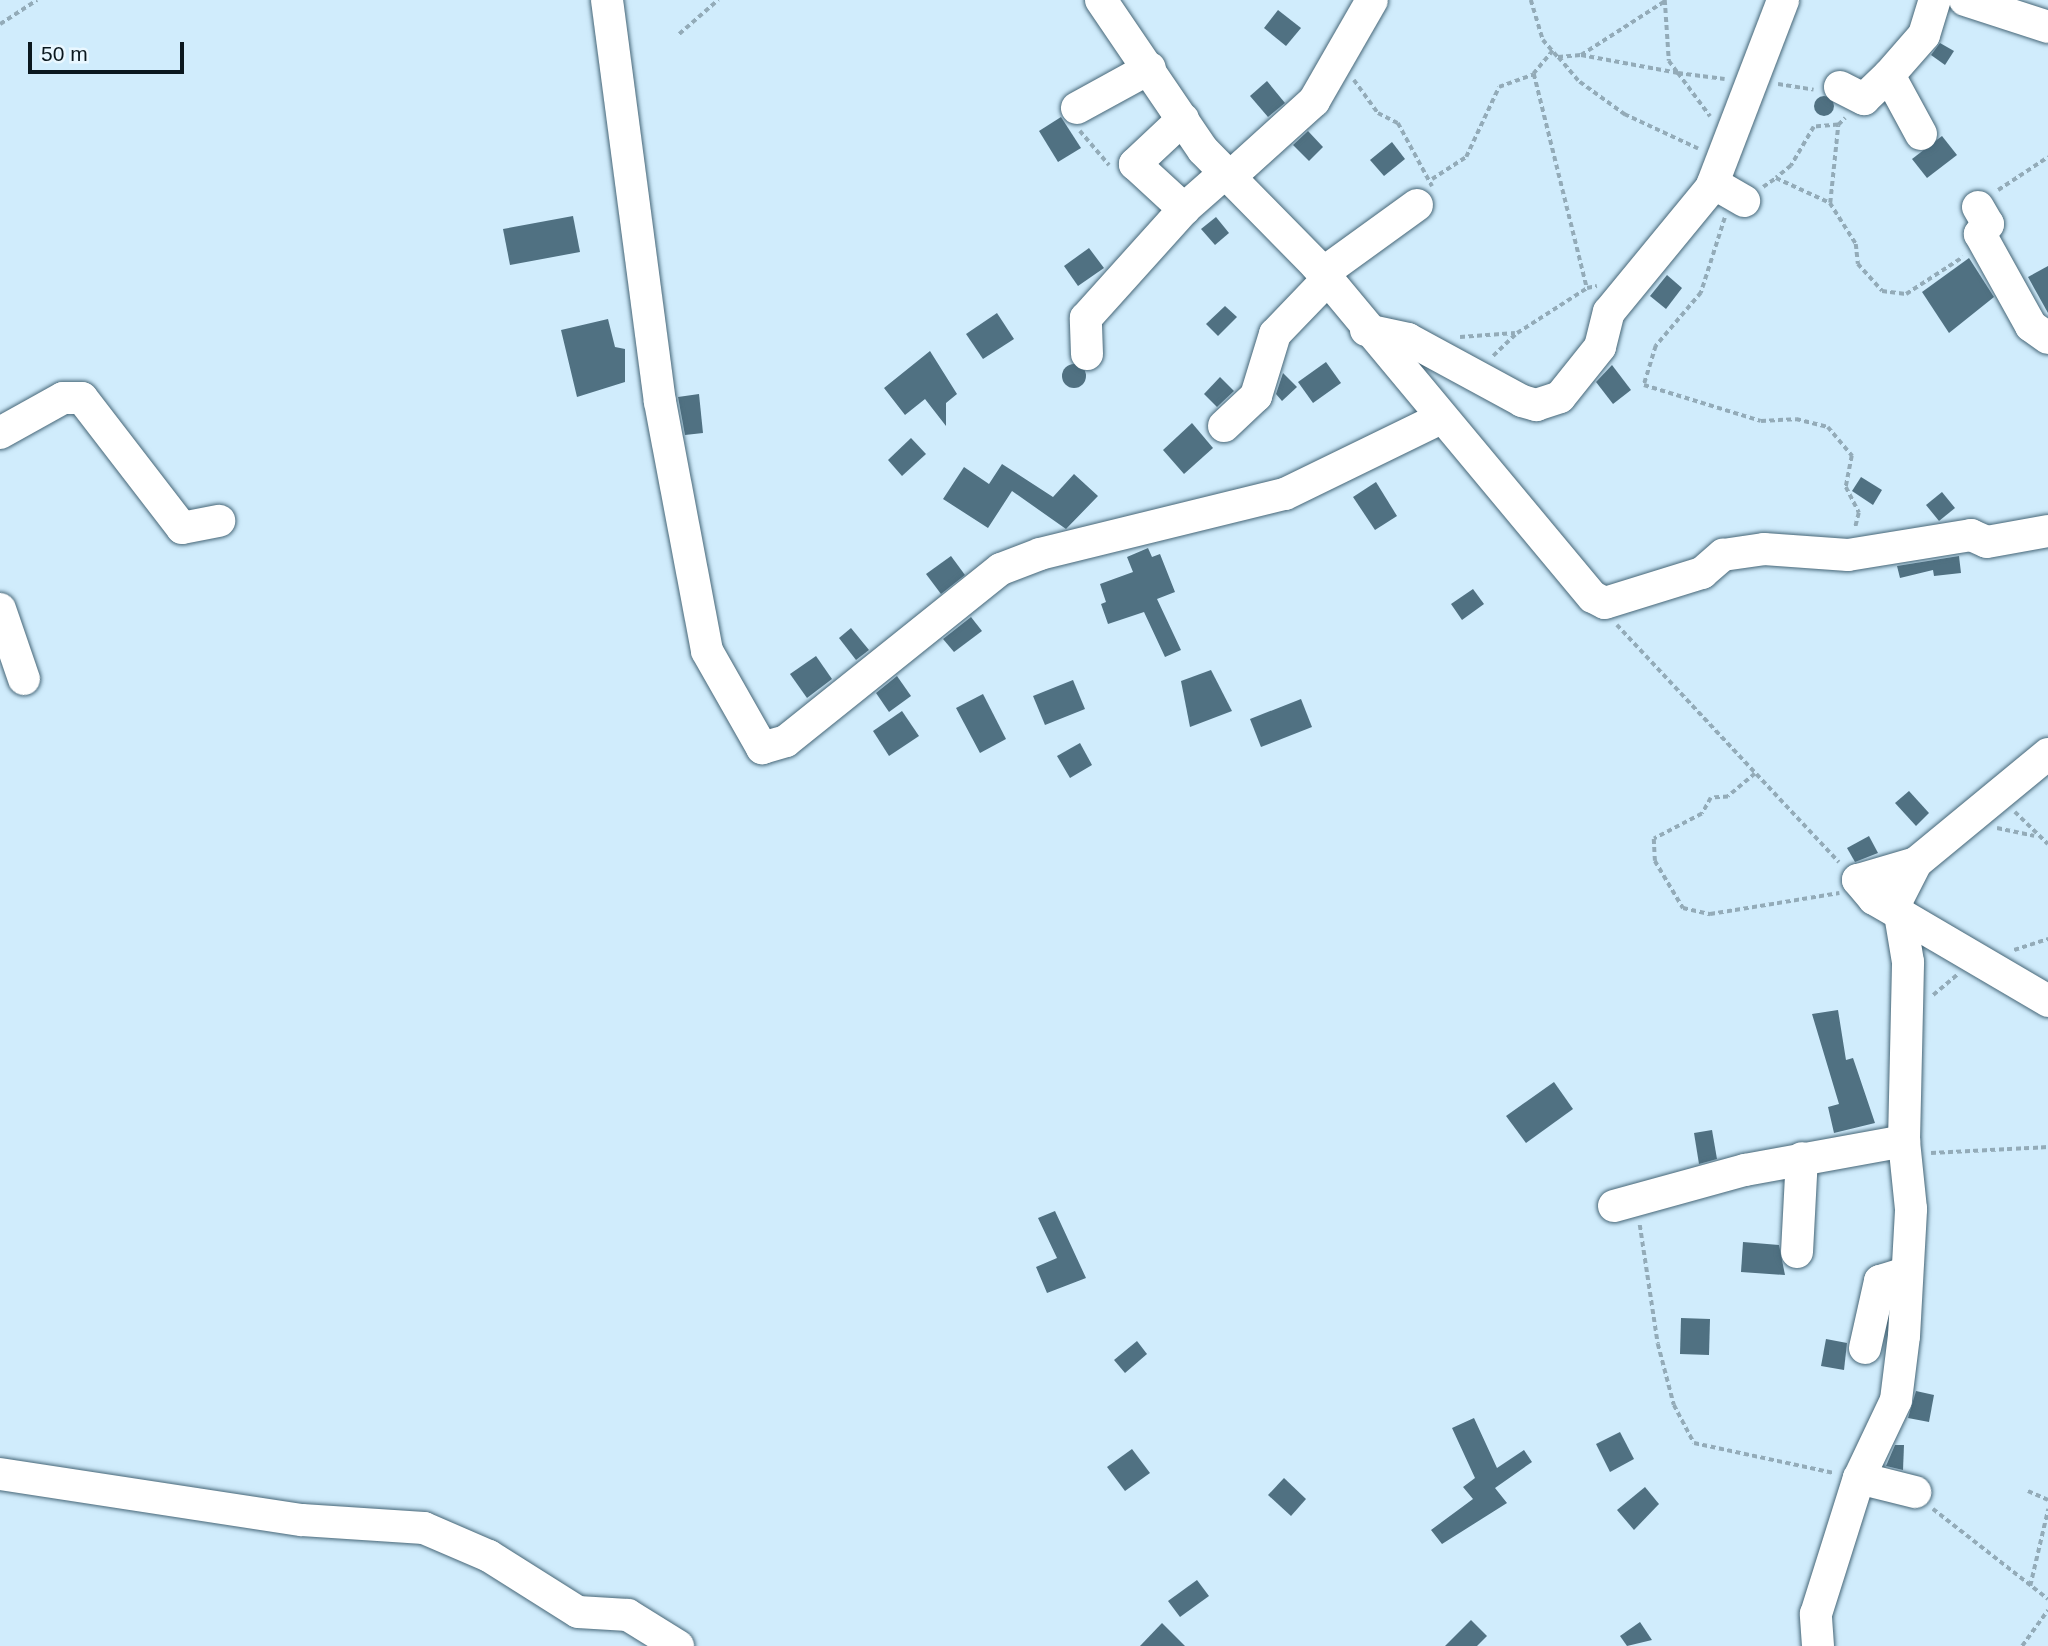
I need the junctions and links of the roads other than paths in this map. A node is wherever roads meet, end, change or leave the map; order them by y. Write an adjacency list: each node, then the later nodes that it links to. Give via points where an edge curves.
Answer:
1 (607, 0): 24 (street, via 660,401 704,638 762,748 786,741 1001,569 1040,554 1285,494)
2 (1101, 0): 8 (street)
3 (1372, 0): 15 (street, via 1302,116)
4 (1783, 0): 14 (street)
5 (1935, 0): 9 (street, via 1924,34)
6 (1965, 0): 7 (street)
7 (2048, 27)
8 (1150, 68): 11 (street); 12 (street)
9 (1889, 75): 10 (street); 13 (street)
10 (1852, 93)
11 (1077, 108)
12 (1183, 120): 15 (street); 19 (street, via 1135,164)
13 (1922, 134)
14 (1721, 161): 17 (street); 21 (street, via 1609,312 1600,347 1560,397 1536,405 1408,339)
15 (1228, 174): 19 (street); 20 (street)
16 (1425, 192): 20 (street)
17 (1744, 201)
18 (1978, 208): 22 (street, via 1988,223 1980,234 1986,246 2031,326)
19 (1184, 209): 23 (street, via 1086,318)
20 (1325, 277): 21 (street); 25 (street, via 1275,334 1256,396)
21 (1367, 330): 24 (street)
22 (2048, 338)
23 (1087, 354)
24 (1439, 419): 28 (street, via 1593,597 1605,603 1702,573 1723,555 1764,549 1848,555 1971,535 1987,541)
25 (1224, 426)
26 (0, 433): 27 (street, via 63,398 82,398 181,528)
27 (219, 521)
28 (2048, 531)
29 (0, 609): 30 (street)
30 (23, 679)
31 (2048, 754): 32 (street)
32 (1916, 863): 33 (street, via 1896,902); 33 (street, via 1858,880 1874,899)
33 (1900, 914): 34 (street, via 1973,961); 35 (street, via 1906,1015)
34 (2048, 1001)
35 (1904, 1141): 36 (street); 39 (street, via 1911,1209)
36 (1802, 1158): 37 (street); 38 (street)
37 (1625, 1202)
38 (1797, 1252)
39 (1906, 1273): 40 (street, via 1880,1281); 42 (street, via 1896,1400)
40 (1865, 1348)
41 (0, 1474): 44 (street, via 302,1520 424,1528 489,1556 578,1612 628,1615)
42 (1859, 1478): 43 (street); 45 (street, via 1816,1614)
43 (1916, 1492)
44 (678, 1646)
45 (1818, 1646)

